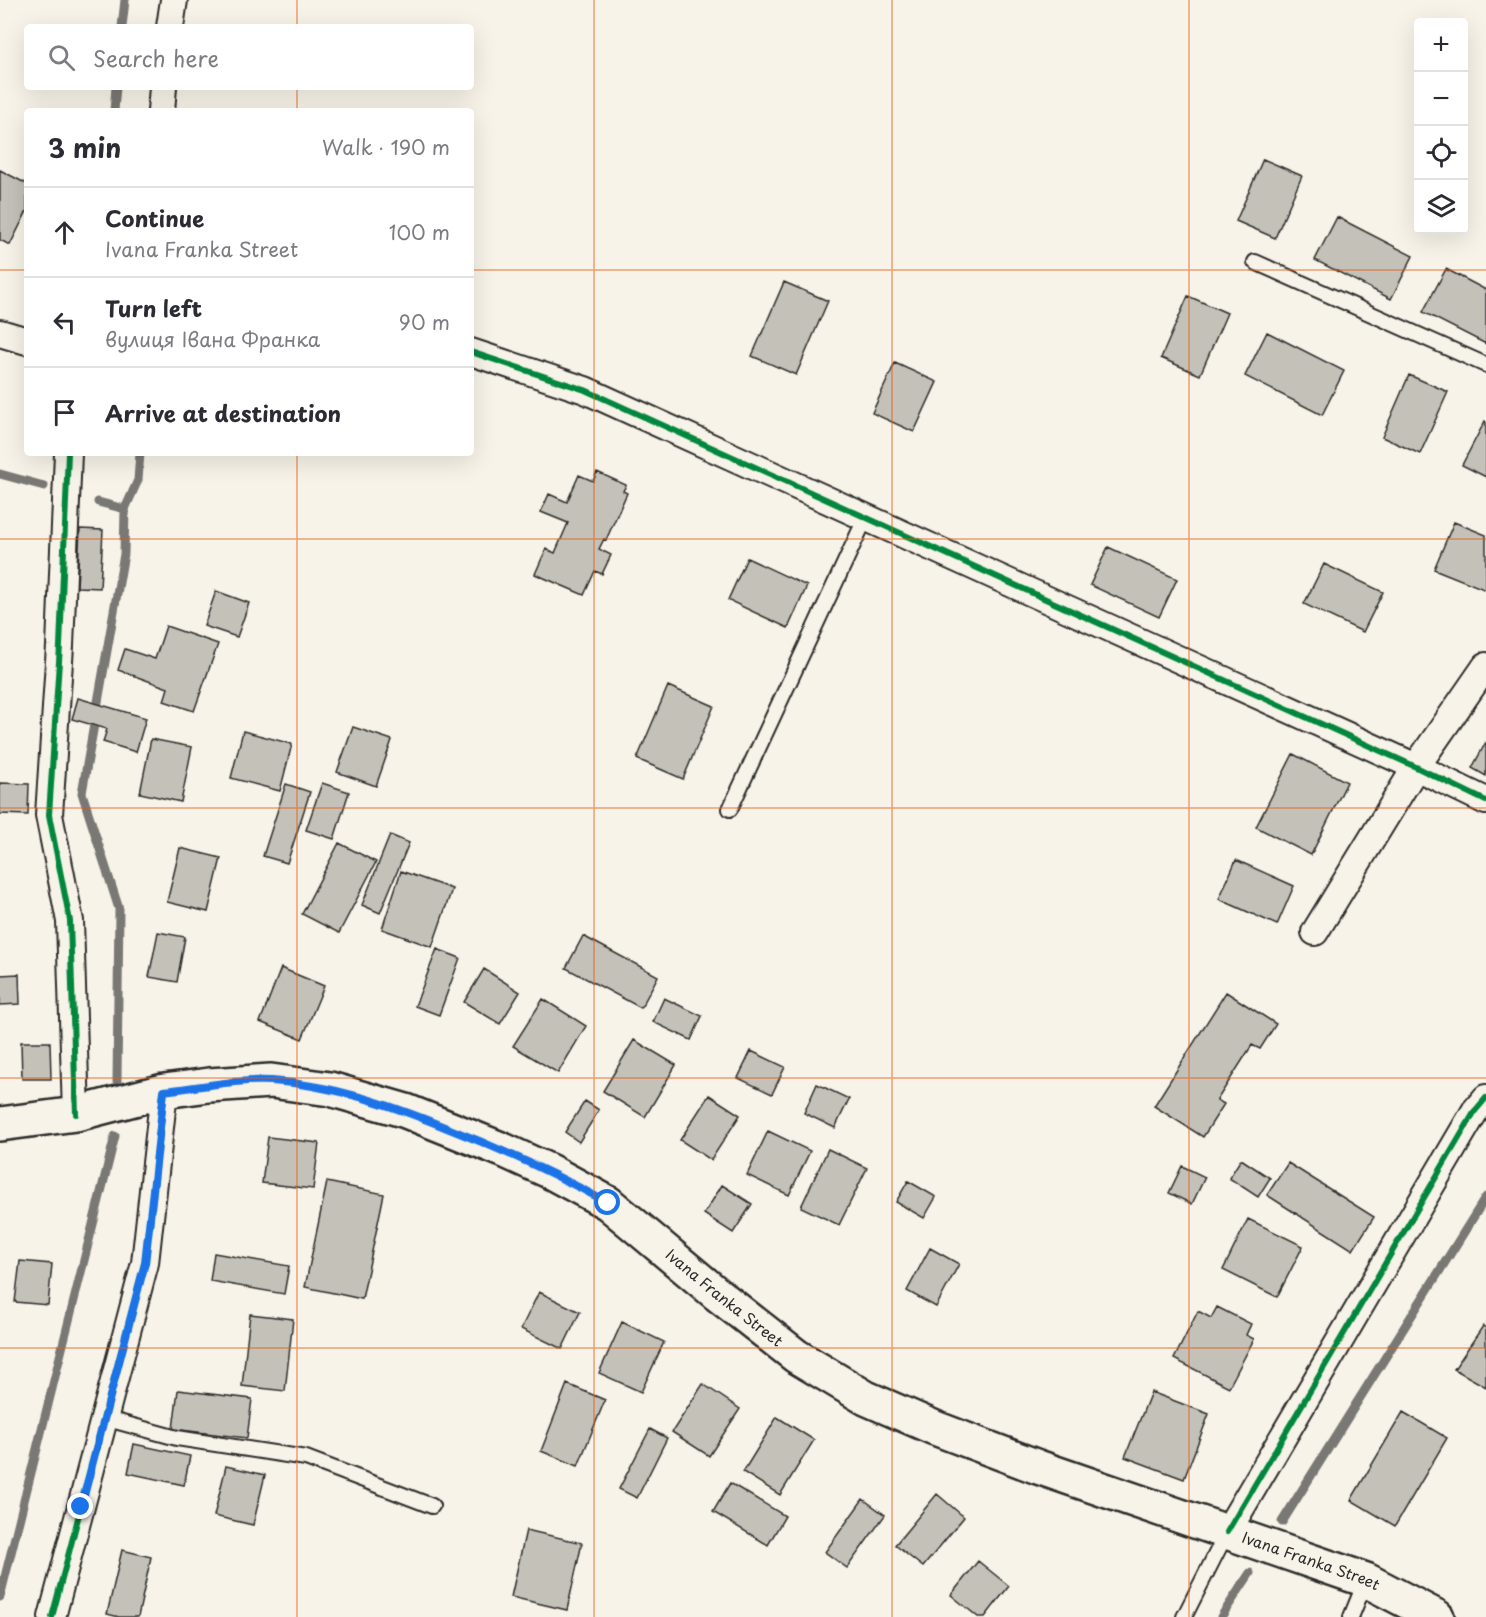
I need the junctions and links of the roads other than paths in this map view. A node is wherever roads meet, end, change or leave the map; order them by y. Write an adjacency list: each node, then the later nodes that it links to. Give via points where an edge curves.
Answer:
1 (174, 0): 2 (street)
2 (170, 24)
3 (163, 90): 4 (street)
4 (161, 108)
5 (1255, 262): 9 (lane)
6 (0, 333): 7 (street)
7 (24, 340)
8 (474, 353): 11 (street, via 585,390)
9 (1486, 365)
10 (68, 456): 19 (street, via 49,815 70,921)
11 (866, 517): 13 (street); 15 (lane)
12 (1486, 666): 13 (street)
13 (1416, 767): 14 (street); 16 (street)
14 (1486, 801)
15 (730, 809)
16 (1315, 932)
17 (164, 1091): 19 (main road, Ivana Franka Street); 21 (street, via 145,1263); 23 (main road, Ivana Franka Street, via 271,1081 330,1089 406,1111 503,1150 608,1203 796,1356 866,1398 976,1444)
18 (1482, 1109): 23 (street)
19 (76, 1114): 20 (main road, Ivana Franka Street)
20 (0, 1124)
21 (104, 1418): 22 (lane, via 177,1438 306,1458); 25 (street)
22 (432, 1506)
23 (1227, 1532): 24 (main road, Ivana Franka Street); 26 (lane)
24 (1366, 1580): 27 (lane); 28 (main road, Ivana Franka Street)
25 (52, 1617)
26 (1184, 1617)
27 (1351, 1617)
28 (1437, 1617)

